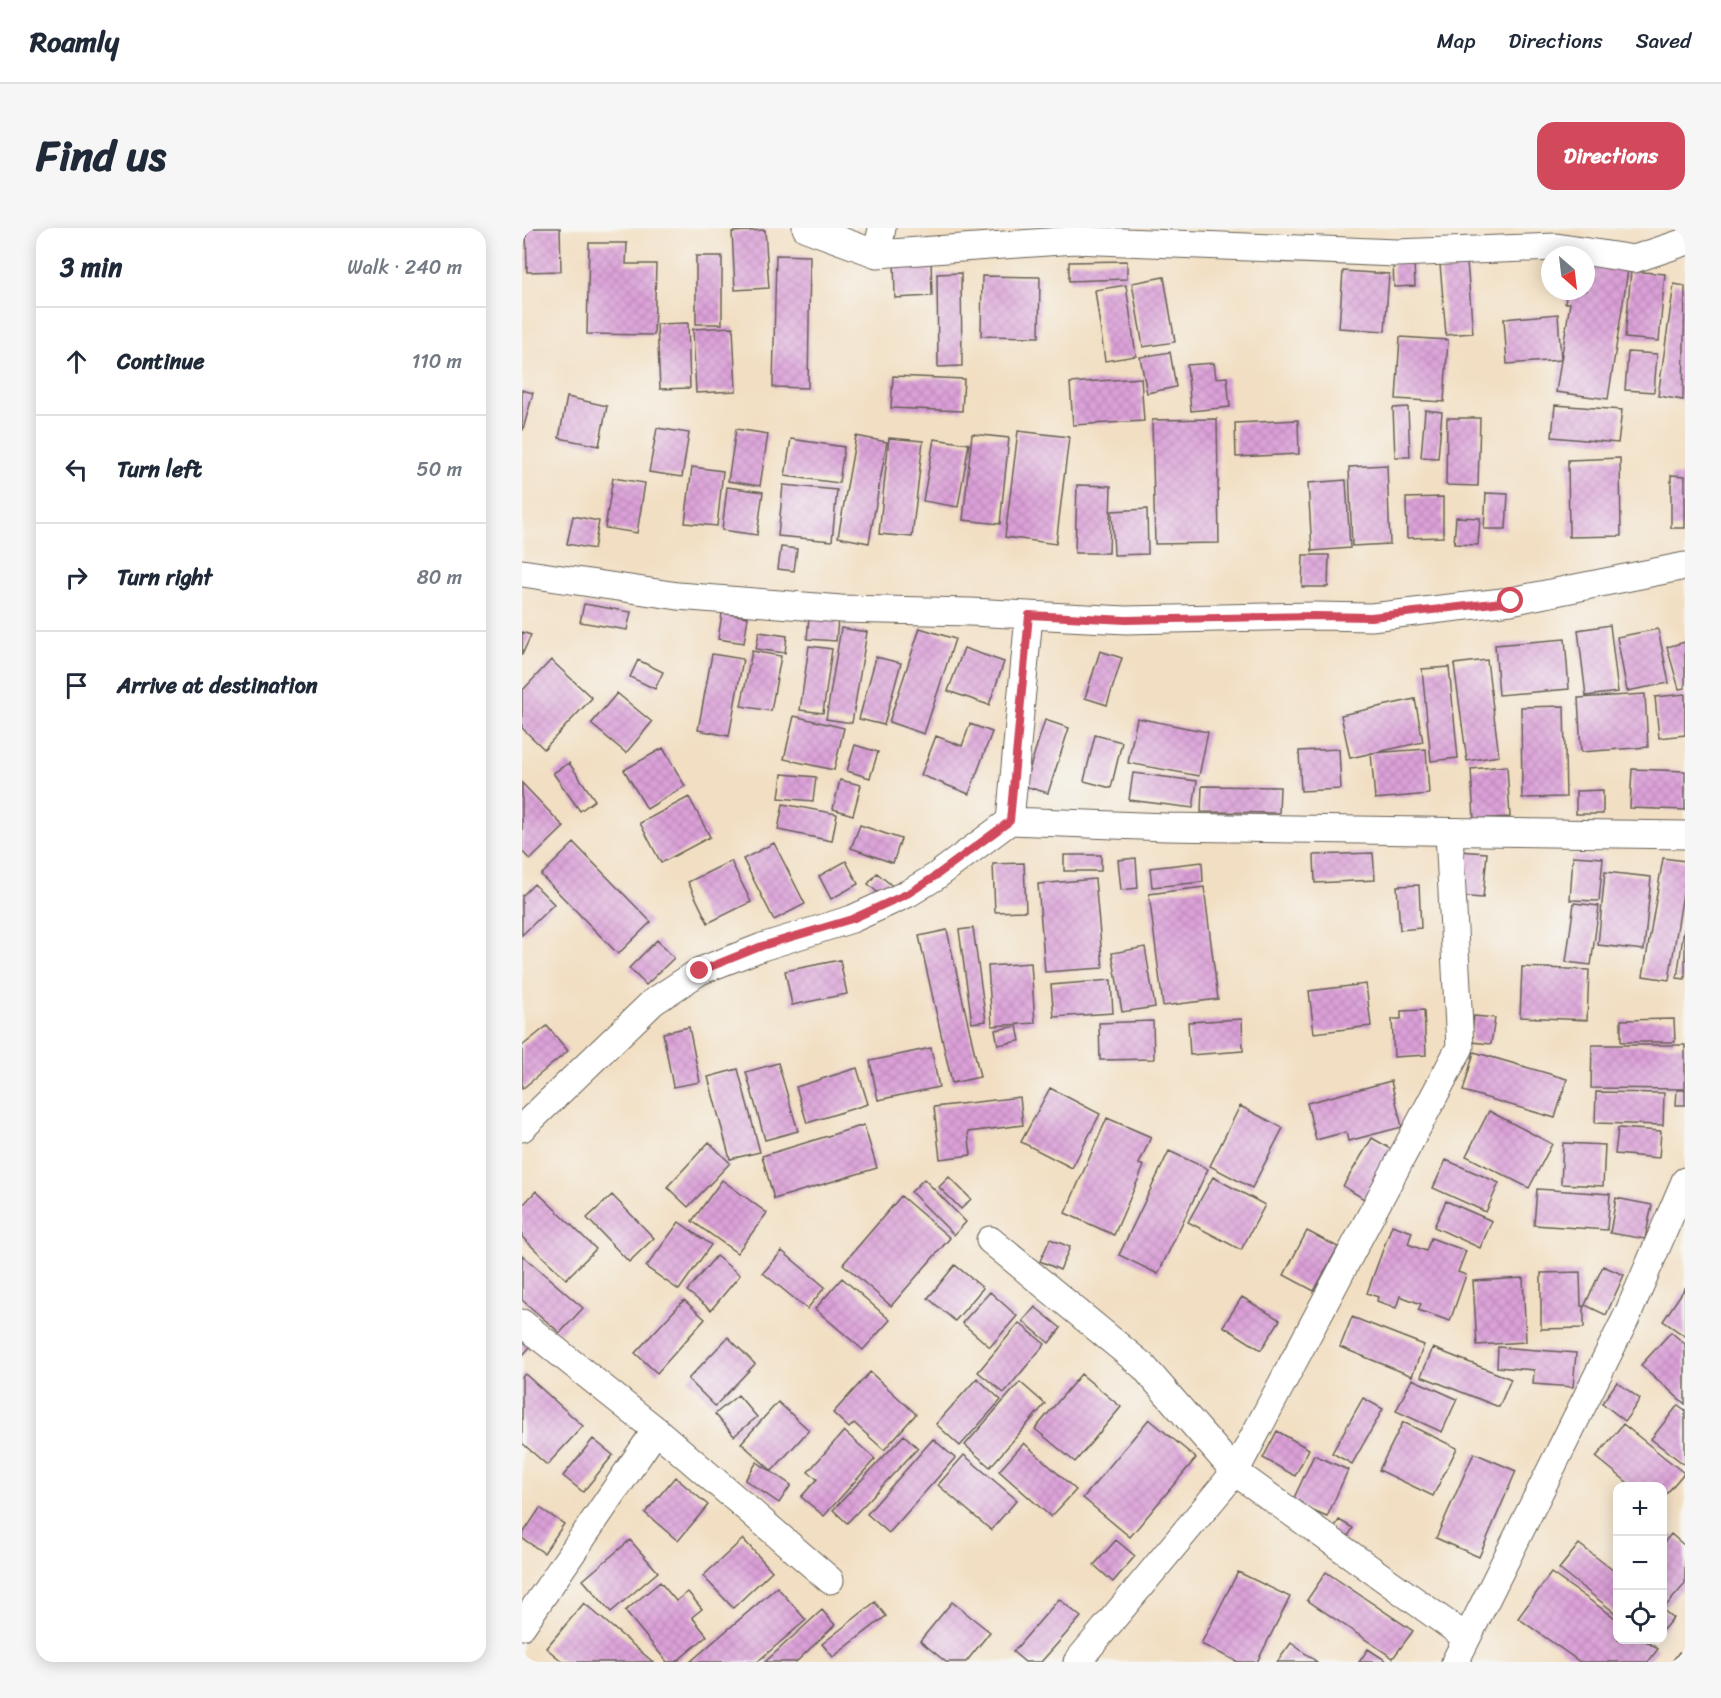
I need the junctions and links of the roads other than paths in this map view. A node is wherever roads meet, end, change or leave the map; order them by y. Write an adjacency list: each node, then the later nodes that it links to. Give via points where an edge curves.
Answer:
1 (806, 228): 5 (street)
2 (882, 228): 5 (street)
3 (1077, 234): 4 (street, via 1396,253 1556,247 1634,259); 5 (street)
4 (1685, 242)
5 (877, 254)
6 (1685, 566): 8 (street, via 1511,601 1371,617 1126,620)
7 (522, 573): 8 (street, via 690,597 841,609)
8 (1029, 615): 9 (street)
9 (1010, 821): 10 (street); 12 (street, via 909,893 852,919 762,946 700,971 652,1002)
10 (1449, 832): 11 (street); 17 (street, via 1460,1047)
11 (1685, 835)
12 (522, 1128)
13 (1685, 1181): 20 (street, via 1627,1316)
14 (990, 1240): 17 (street, via 1143,1366)
15 (522, 1323): 16 (street)
16 (656, 1430): 18 (street); 19 (street)
17 (1235, 1472): 20 (street); 21 (street)
18 (830, 1580)
19 (522, 1626)
20 (1467, 1638): 22 (street)
21 (1077, 1662)
22 (1455, 1662)

